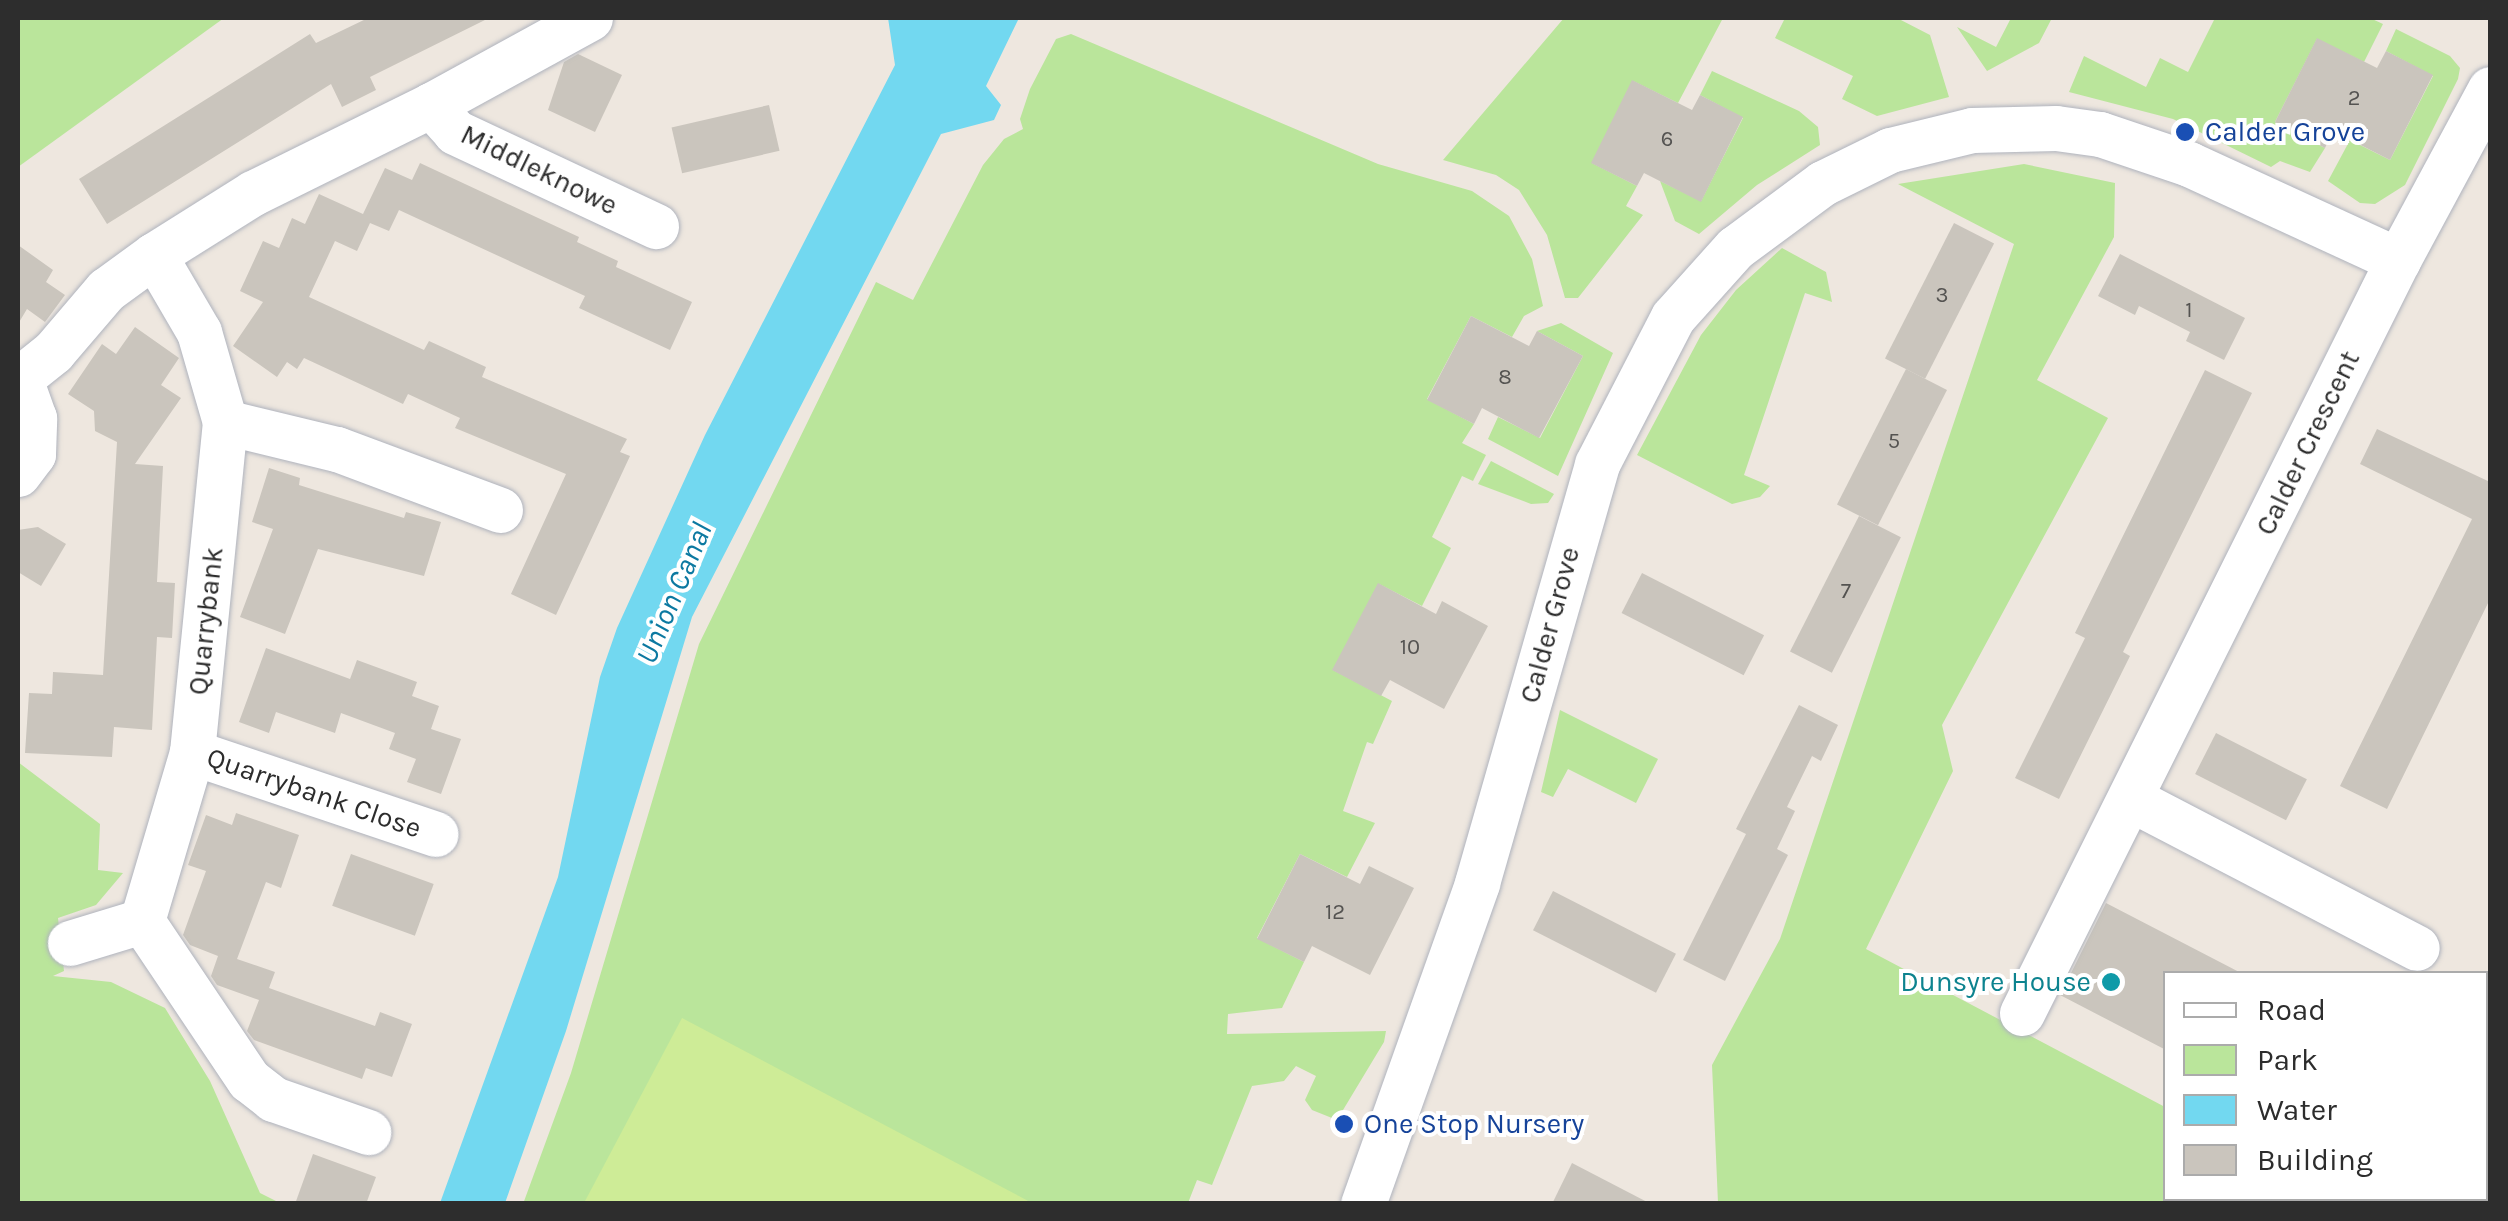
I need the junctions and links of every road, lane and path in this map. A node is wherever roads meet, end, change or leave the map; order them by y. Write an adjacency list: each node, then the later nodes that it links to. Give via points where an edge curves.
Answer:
1 (590, 18): 3 (street, Middleknowe)
2 (2490, 89): 6 (street, Calder Crescent)
3 (432, 105): 4 (street, Middleknowe, via 455,132); 5 (street, via 254,194)
4 (656, 226)
5 (154, 254): 7 (street, via 106,290); 8 (street, Quarrybank, via 199,332)
6 (2398, 260): 12 (street, Calder Crescent); 19 (street, Calder Grove, via 2189,164 2100,134 2056,128 1972,130 1890,150 1823,184 1736,248 1672,317 1597,464 1477,883)
7 (19, 379): 9 (street, via 34,418 33,454)
8 (224, 422): 10 (street, via 337,449); 11 (street, Quarrybank)
9 (18, 474)
10 (500, 510)
11 (192, 752): 13 (street, Quarrybank Close); 14 (street, Quarrybank)
12 (2131, 799): 16 (street); 17 (street, Calder Crescent)
13 (436, 834)
14 (142, 921): 15 (street); 18 (street, via 249,1080 310,1126)
15 (70, 943)
16 (2417, 948)
17 (2022, 1012)
18 (368, 1132)
19 (1363, 1204)

